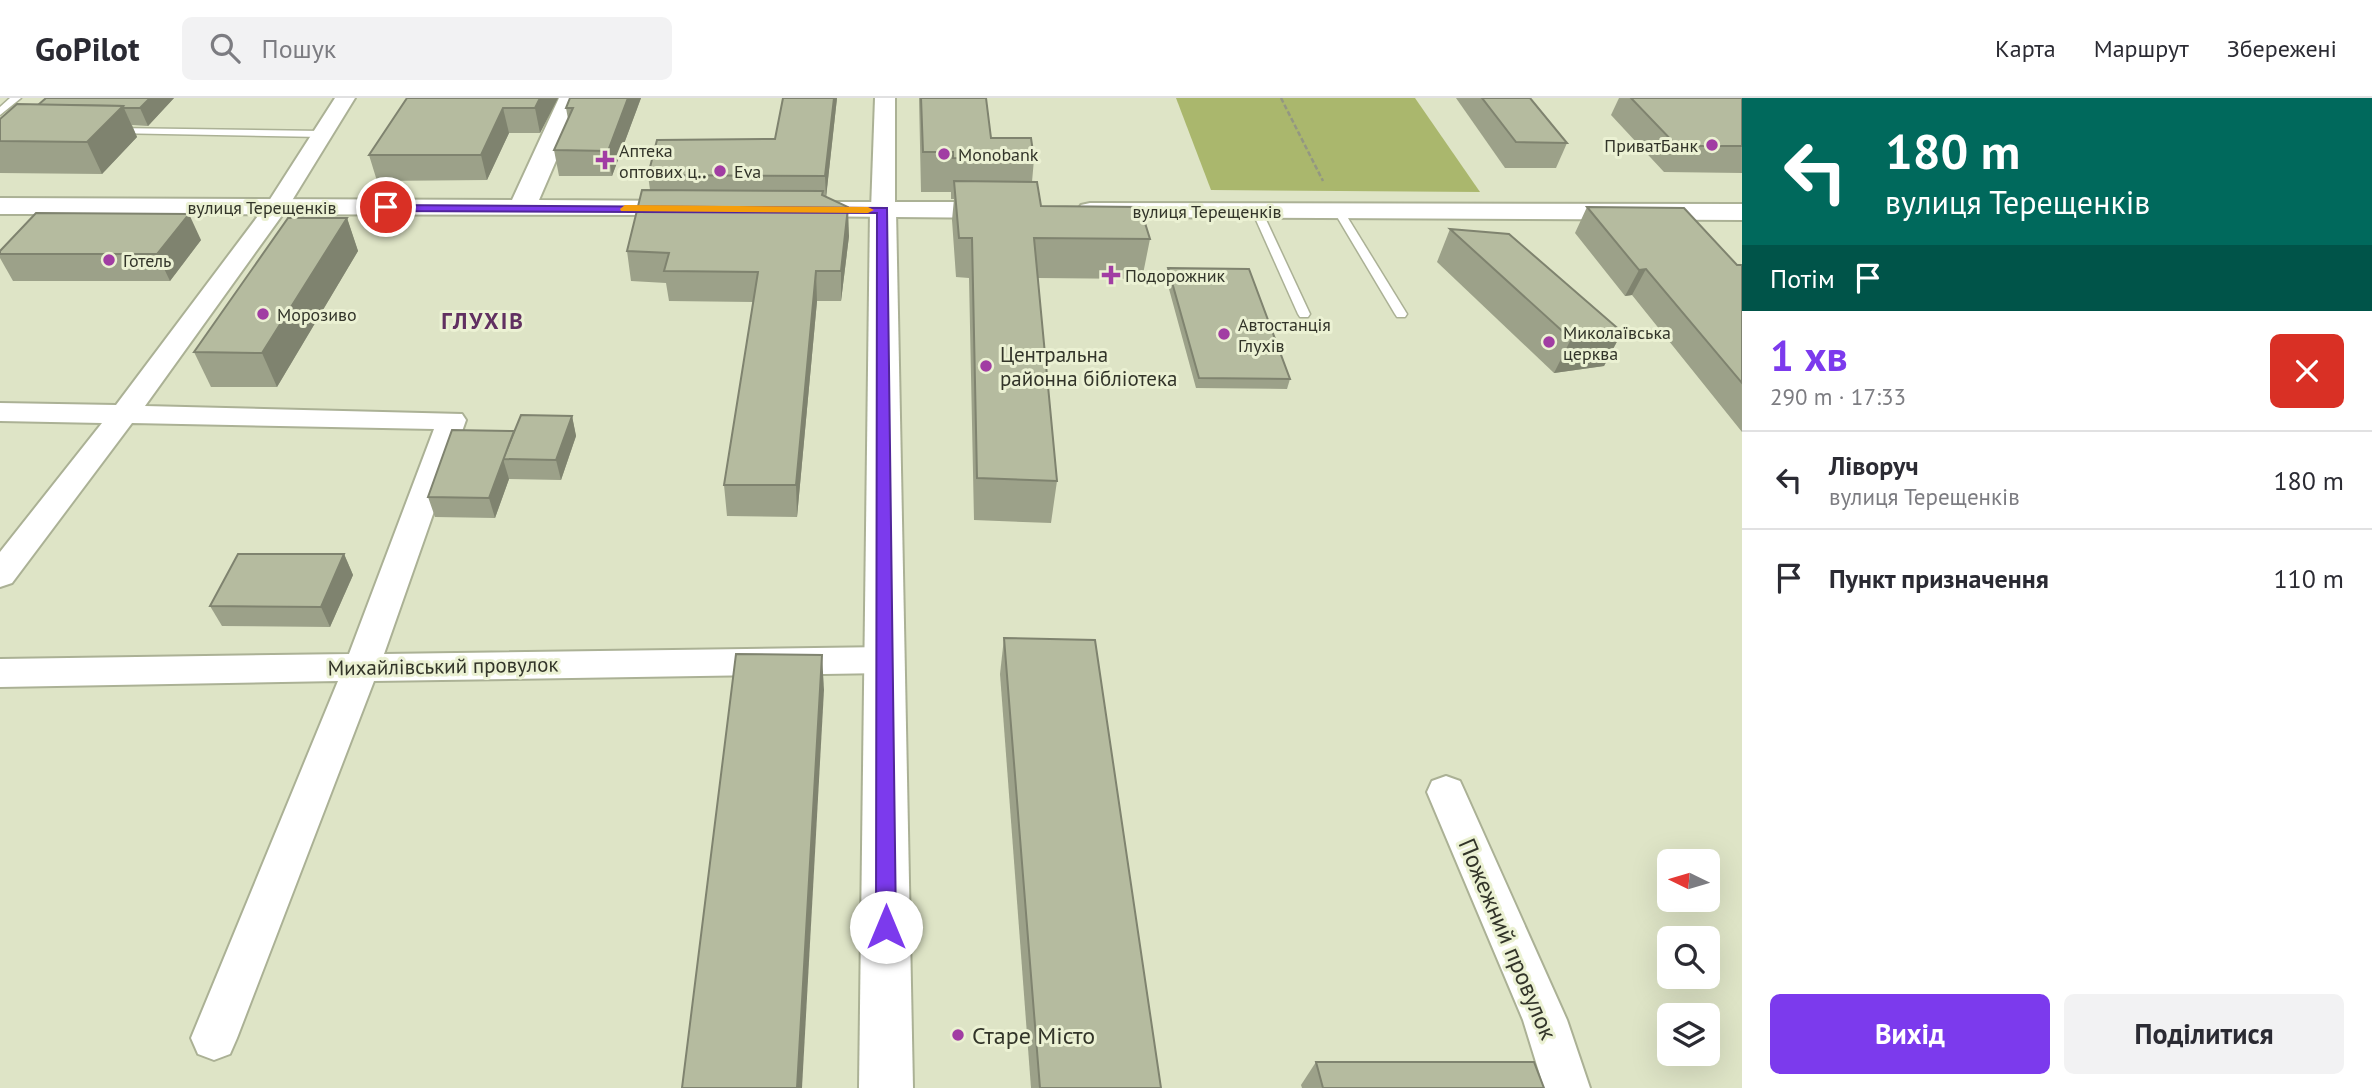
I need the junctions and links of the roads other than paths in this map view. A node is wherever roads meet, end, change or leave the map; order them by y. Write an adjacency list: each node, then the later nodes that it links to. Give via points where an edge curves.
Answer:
1 (16, 98): 5 (lane)
2 (345, 98): 7 (street)
3 (571, 98): 10 (main road)
4 (885, 98): 13 (street)
5 (0, 112)
6 (98, 130): 7 (lane)
7 (322, 134): 9 (street)
8 (0, 206): 9 (main road, вулиця Терещенків)
9 (276, 207): 10 (main road, вулиця Терещенків); 22 (street)
10 (522, 208): 11 (main road, вулиця Терещенків)
11 (716, 209)
12 (772, 209): 13 (main road)
13 (883, 210): 14 (main road); 24 (main road)
14 (1035, 210)
15 (1338, 210): 17 (main road, вулиця Терещенків); 18 (main road, вулиця Терещенків); 19 (lane)
16 (1063, 211): 17 (main road, вулиця Терещенків)
17 (1257, 211): 20 (lane)
18 (1742, 212)
19 (1401, 313)
20 (1304, 314)
21 (0, 412): 22 (street)
22 (125, 413): 23 (street); 25 (street, via 452,420)
23 (0, 575)
24 (886, 660): 25 (street, Михайлівський провулок); 29 (main road)
25 (362, 667): 26 (street, Михайлівський провулок); 28 (street)
26 (0, 673)
27 (1446, 792): 30 (street, Пожежний провулок, via 1545,1020)
28 (214, 1038)
29 (886, 1088)
30 (1567, 1088)

